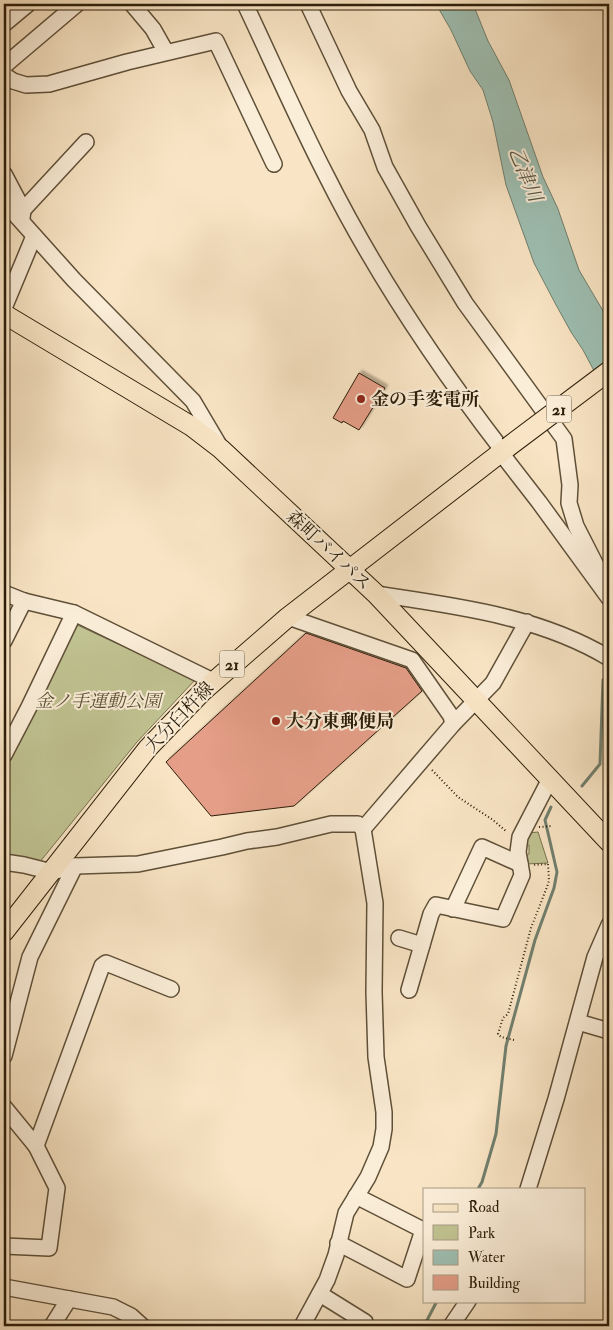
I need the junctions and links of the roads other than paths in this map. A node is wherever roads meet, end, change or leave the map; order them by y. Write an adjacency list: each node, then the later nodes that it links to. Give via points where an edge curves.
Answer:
1 (28, 4): 6 (street)
2 (77, 4): 8 (street)
3 (245, 4): 20 (street, via 326,175 380,273 448,379)
4 (308, 4): 24 (street, via 349,91 372,130 385,167 418,226 465,303 564,439 569,503 576,526 601,575)
5 (137, 6): 7 (street)
6 (4, 24)
7 (166, 52): 9 (street, via 49,84 26,85); 11 (street, via 216,42)
8 (4, 66)
9 (4, 75)
10 (86, 142): 14 (street)
11 (274, 164)
12 (4, 174): 14 (street)
13 (4, 202): 14 (street)
14 (22, 216): 15 (street)
15 (34, 236): 16 (street); 19 (street, via 193,401)
16 (4, 308)
17 (4, 314): 19 (main road, 森町バイパス, via 191,426)
18 (609, 371): 20 (main road, 21, bridge)
19 (221, 449): 21 (main road, 森町バイパス)
20 (504, 450): 21 (main road, 大分臼杵線 / 21); 24 (street)
21 (350, 569): 23 (main road, 森町バイパス); 27 (main road, 大分臼杵線 / 21)
22 (4, 593): 25 (street)
23 (376, 594): 28 (street, via 460,607); 32 (main road, 森町バイパス)
24 (606, 594)
25 (24, 601): 26 (street); 29 (street)
26 (74, 613): 31 (street); 34 (street)
27 (288, 617): 31 (main road, 大分臼杵線 / 21); 33 (street, via 412,660 451,716)
28 (527, 622): 30 (street, via 568,636); 32 (street, via 493,684)
29 (4, 641)
30 (609, 658)
31 (213, 681): 41 (main road, 大分臼杵線 / 21, via 148,748)
32 (476, 702): 33 (street); 35 (main road, 森町バイパス)
33 (453, 724): 36 (street)
34 (4, 755)
35 (550, 779): 37 (main road, 森町バイパス); 39 (street, via 520,838)
36 (363, 829): 40 (street, via 358,824 331,824 151,862); 55 (street, via 376,903 376,1057 384,1129 378,1154)
37 (609, 842)
38 (4, 862): 41 (street)
39 (520, 864): 42 (street, via 482,847); 42 (street, via 522,875 503,919)
40 (75, 866): 41 (street); 51 (street, via 30,958)
41 (52, 872): 44 (main road, 大分臼杵線 / 21)
42 (453, 909): 46 (street, via 436,905)
43 (609, 925): 49 (street, via 595,956)
44 (4, 932)
45 (399, 938): 46 (street)
46 (422, 945): 48 (street)
47 (171, 989): 53 (street, via 106,963 102,966)
48 (409, 990)
49 (578, 1022): 50 (street); 54 (street)
50 (609, 1031)
51 (4, 1056)
52 (4, 1107): 53 (street)
53 (36, 1146): 57 (street, via 57,1188 49,1248)
54 (528, 1188)
55 (356, 1196): 56 (street, via 346,1213); 56 (street, via 423,1230 407,1279)
56 (338, 1243): 59 (street)
57 (4, 1246)
58 (4, 1286): 60 (street)
59 (320, 1294): 63 (street); 65 (street, via 365,1322)
60 (69, 1299): 62 (street, via 113,1307); 64 (street)
61 (467, 1302): 66 (street)
62 (132, 1323)
63 (309, 1323)
64 (52, 1326)
65 (362, 1326)
66 (451, 1326)

